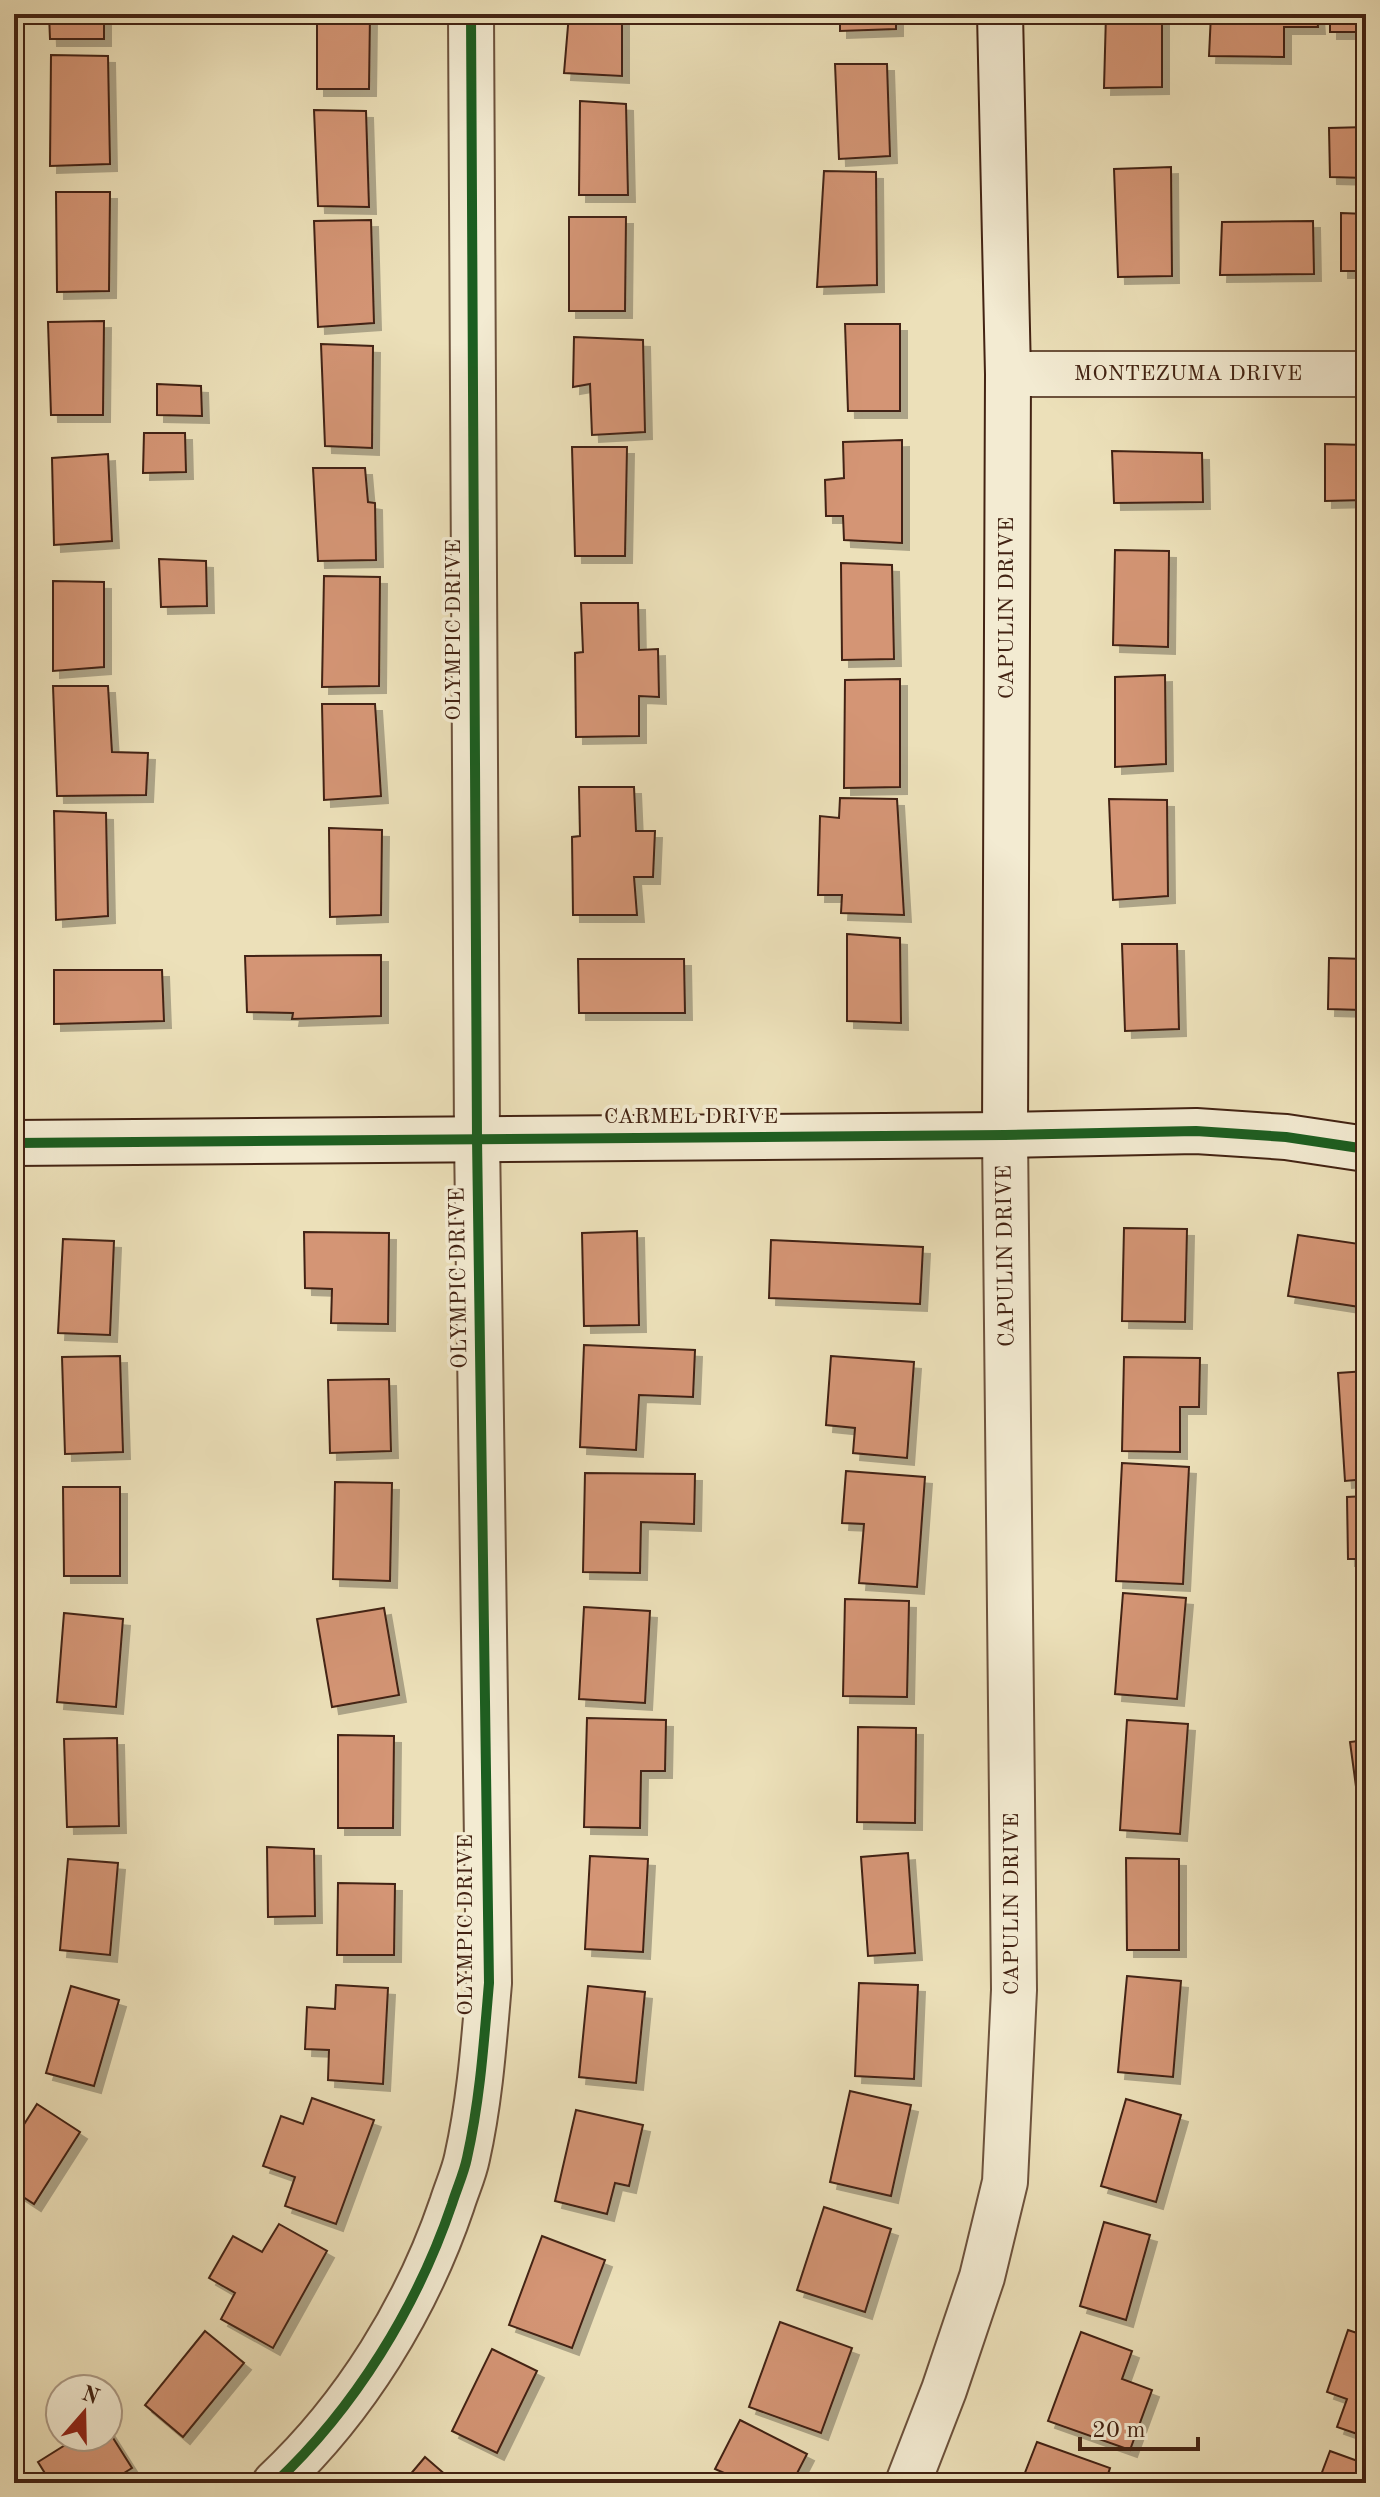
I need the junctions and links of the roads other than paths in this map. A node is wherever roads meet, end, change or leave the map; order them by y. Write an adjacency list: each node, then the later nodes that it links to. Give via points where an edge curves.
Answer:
1 (471, 14): 6 (street, OLYMPIC DRIVE)
2 (1000, 14): 3 (street, CAPULIN DRIVE)
3 (1008, 374): 4 (street, MONTEZUMA DRIVE); 5 (street, CAPULIN DRIVE)
4 (1366, 374)
5 (1005, 1135): 6 (street, CARMEL DRIVE); 8 (street, CARMEL DRIVE, via 1196,1131); 10 (street, CAPULIN DRIVE, via 1014,1990 1005,2182 982,2277)
6 (477, 1138): 7 (street, CARMEL DRIVE); 9 (street, OLYMPIC DRIVE, via 489,1983 482,2070 467,2159 440,2238 404,2315 349,2400)
7 (14, 1143)
8 (1366, 1149)
9 (275, 2483)
10 (908, 2483)

